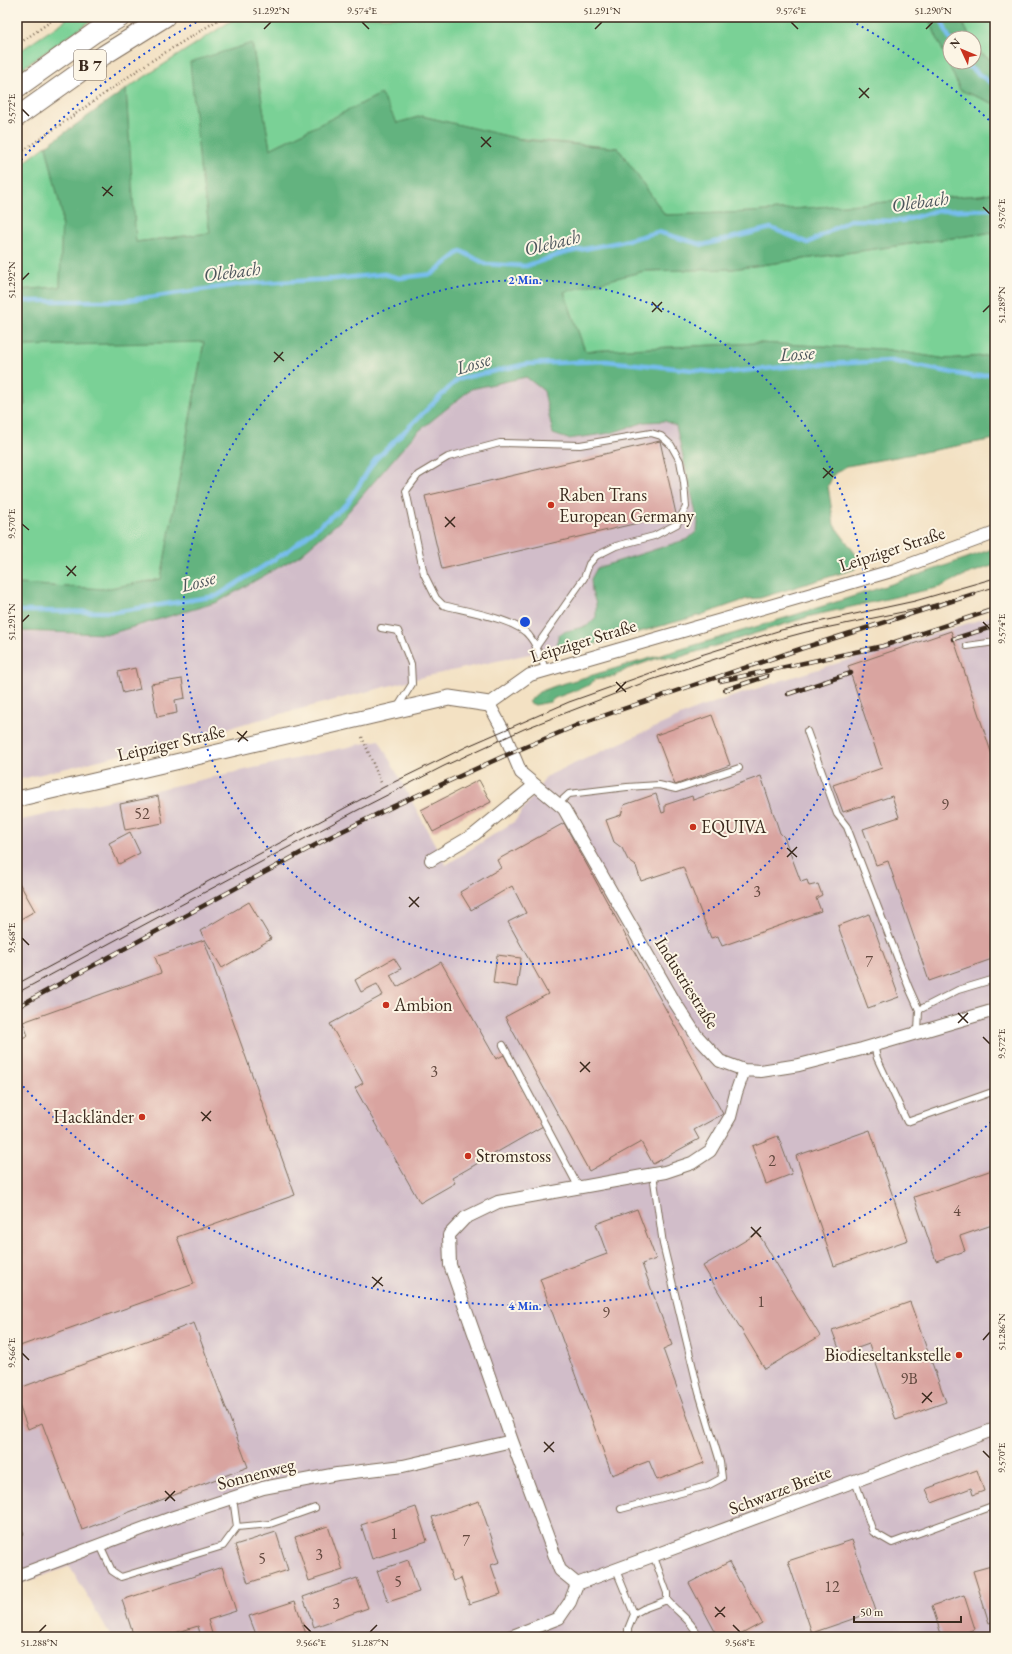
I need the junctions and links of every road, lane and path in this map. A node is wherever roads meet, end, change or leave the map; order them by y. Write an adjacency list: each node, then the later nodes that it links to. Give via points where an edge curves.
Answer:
1 (57, 17): 5 (path)
2 (121, 17): 6 (highway, B 7, via 94,33)
3 (165, 17): 7 (highway, B 7, via 104,55)
4 (223, 17): 8 (path, via 148,63)
5 (17, 45)
6 (17, 88)
7 (17, 117)
8 (17, 155)
9 (995, 533): 14 (street, Leipziger Straße, via 895,570)
10 (381, 628): 16 (lane, via 398,631 411,664 412,684)
11 (995, 642): 13 (lane)
12 (536, 646): 12 (lane, via 522,628 443,605 436,598 424,574 406,491 418,475 448,457 500,443 580,445 651,433 661,436 671,445 680,461 686,507 677,524 654,536 616,546 596,556 589,564 584,578); 14 (lane)
13 (967, 646)
14 (546, 671): 15 (street, Leipziger Straße, via 530,675)
15 (489, 704): 16 (street, Leipziger Straße, via 449,698); 21 (street, Industriestraße, via 522,773)
16 (395, 711): 22 (street, Leipziger Straße)
17 (808, 731): 26 (lane, via 837,814 847,827)
18 (362, 737): 20 (path)
19 (739, 768): 23 (lane, via 676,789 659,785 569,794)
20 (382, 785)
21 (535, 785): 23 (street, Industriestraße); 24 (street, via 474,834)
22 (17, 799)
23 (558, 804): 31 (street, Industriestraße, via 568,815 696,1035 720,1061)
24 (431, 860)
25 (995, 979): 26 (lane, via 958,990)
26 (919, 1010): 28 (lane)
27 (995, 1010): 28 (street, Industriestraße)
28 (918, 1032): 30 (street, Industriestraße)
29 (502, 1045): 34 (lane)
30 (874, 1045): 31 (street, Industriestraße, via 800,1065 761,1071); 32 (lane, via 877,1058 907,1122)
31 (744, 1070): 33 (street, via 730,1117 710,1151 692,1163)
32 (995, 1092)
33 (653, 1174): 34 (street); 41 (lane, via 663,1244 722,1478 707,1486)
34 (579, 1188): 36 (street, via 498,1202 465,1218 449,1235 450,1265)
35 (995, 1429): 37 (street, Schwarze Breite)
36 (512, 1441): 43 (street, Sonnenweg, via 403,1466 337,1474 263,1488); 47 (street, via 560,1570)
37 (855, 1481): 39 (lane, via 873,1532 892,1543); 44 (street, Schwarze Breite)
38 (234, 1505): 42 (lane)
39 (995, 1505)
40 (315, 1508): 42 (lane, via 270,1524)
41 (621, 1509)
42 (237, 1527): 43 (lane, via 223,1546 121,1577 112,1571)
43 (100, 1545): 46 (street, Sonnenweg)
44 (654, 1557): 45 (street, Schwarze Breite); 48 (lane, via 667,1592)
45 (616, 1570): 47 (street, Schwarze Breite); 49 (lane)
46 (17, 1576)
47 (577, 1584): 50 (street, via 560,1618)
48 (667, 1600): 49 (lane, via 643,1608); 52 (lane, via 695,1626)
49 (634, 1614): 51 (lane, via 628,1629)
50 (510, 1637)
51 (628, 1637)
52 (699, 1637)

